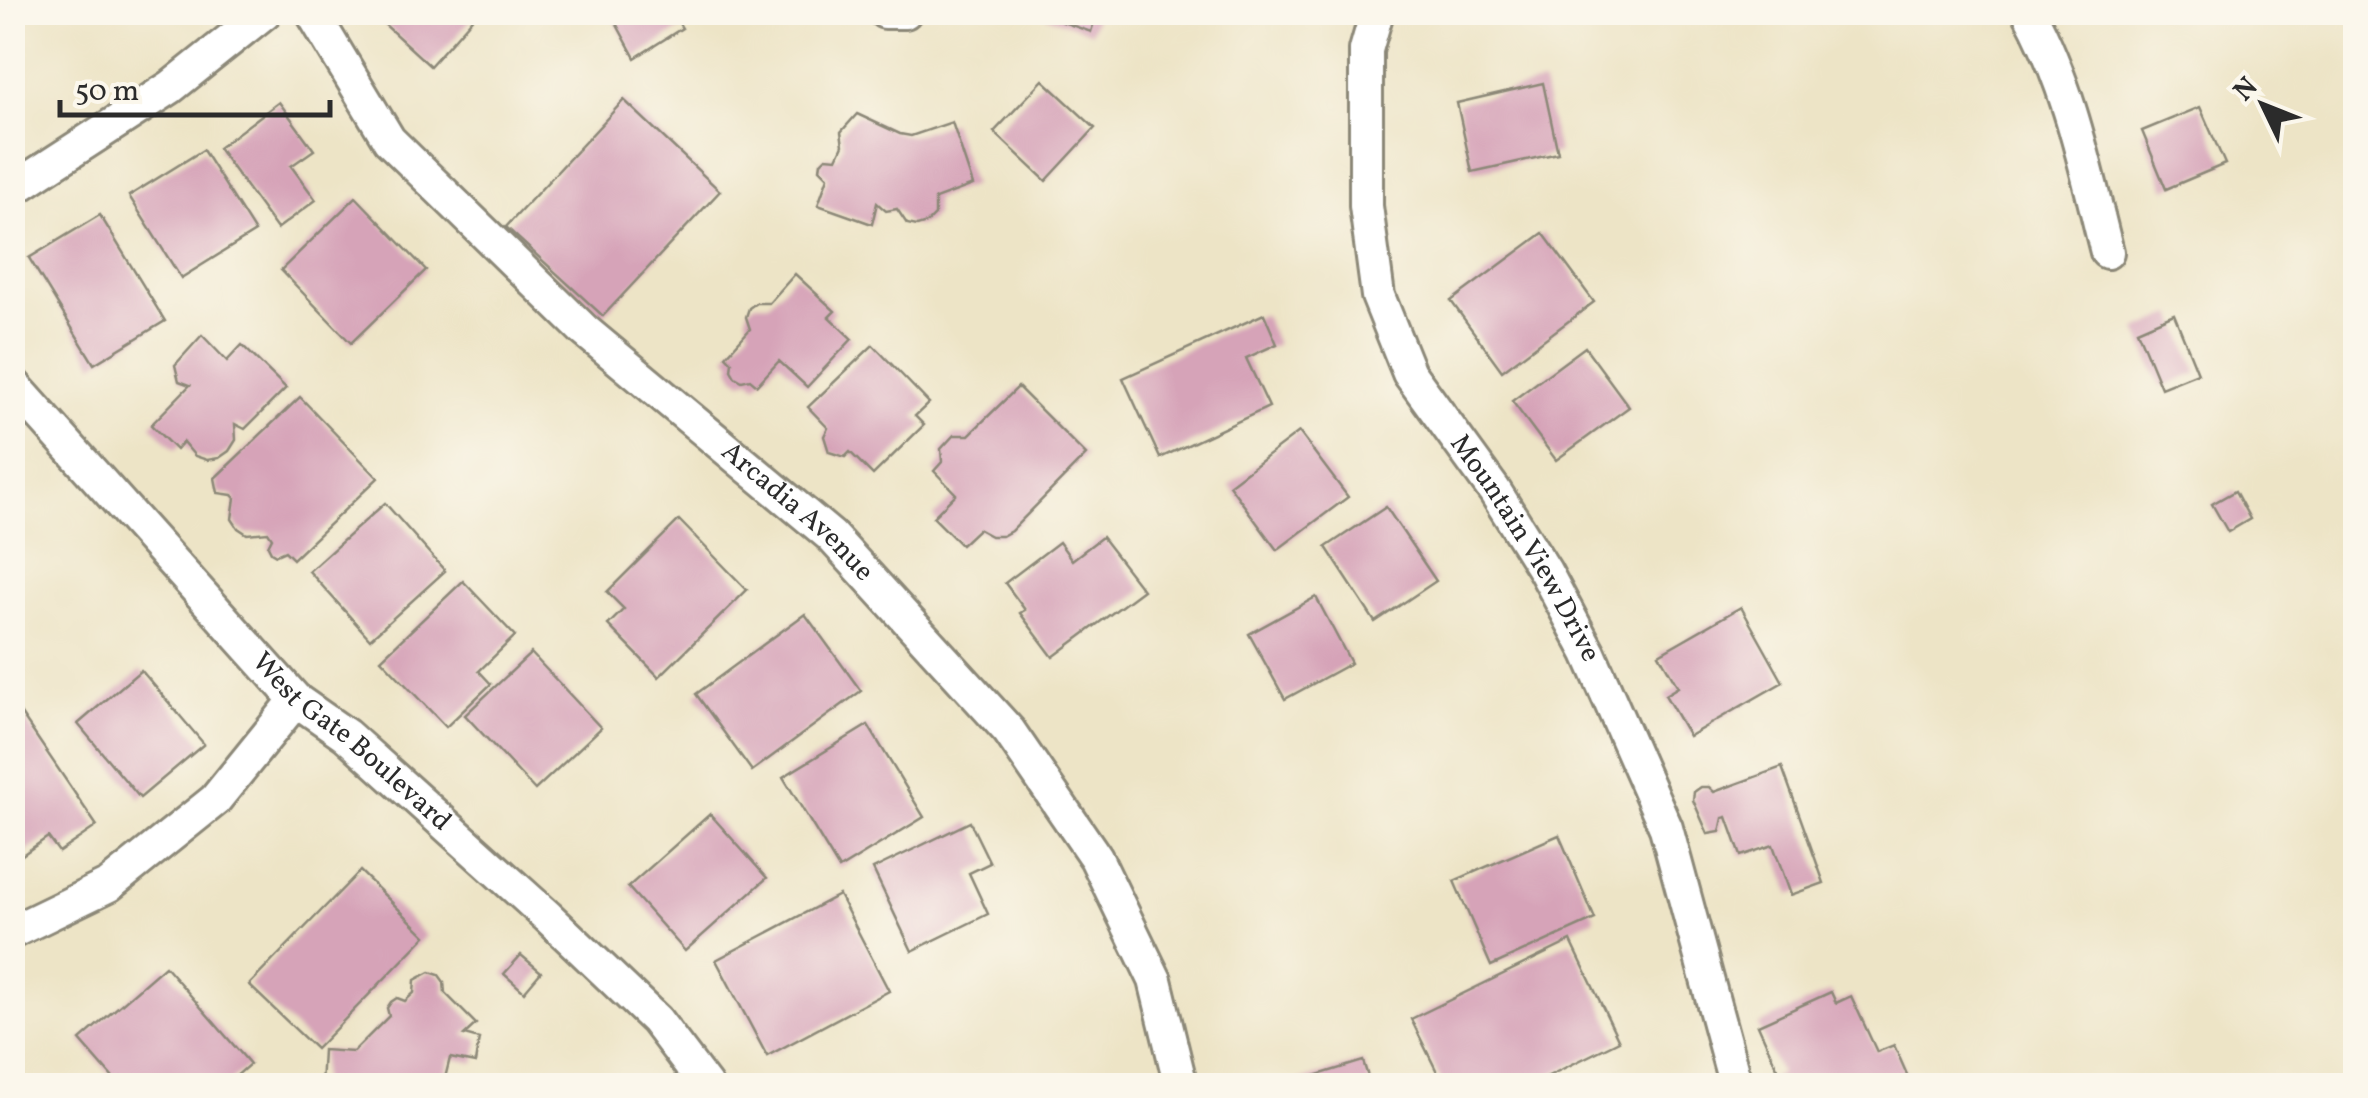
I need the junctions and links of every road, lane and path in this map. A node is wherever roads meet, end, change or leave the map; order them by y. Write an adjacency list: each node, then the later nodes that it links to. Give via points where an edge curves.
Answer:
1 (265, 12): 7 (street, via 171,87)
2 (312, 12): 13 (street, Arcadia Avenue, via 389,140 584,330 830,536 1009,731 1105,875 1154,980)
3 (885, 12): 4 (street)
4 (905, 12)
5 (1377, 12): 14 (street, Mountain View Drive, via 1366,50 1366,206 1378,296 1408,372 1494,490 1589,653 1666,828)
6 (2029, 12): 8 (street, via 2074,121)
7 (12, 190)
8 (2106, 252)
9 (12, 383): 10 (street, West Gate Boulevard)
10 (296, 700): 11 (street, via 215,800 109,885); 12 (street, West Gate Boulevard, via 346,735 548,917 656,1020)
11 (12, 932)
12 (706, 1086)
13 (1181, 1086)
14 (1736, 1086)

